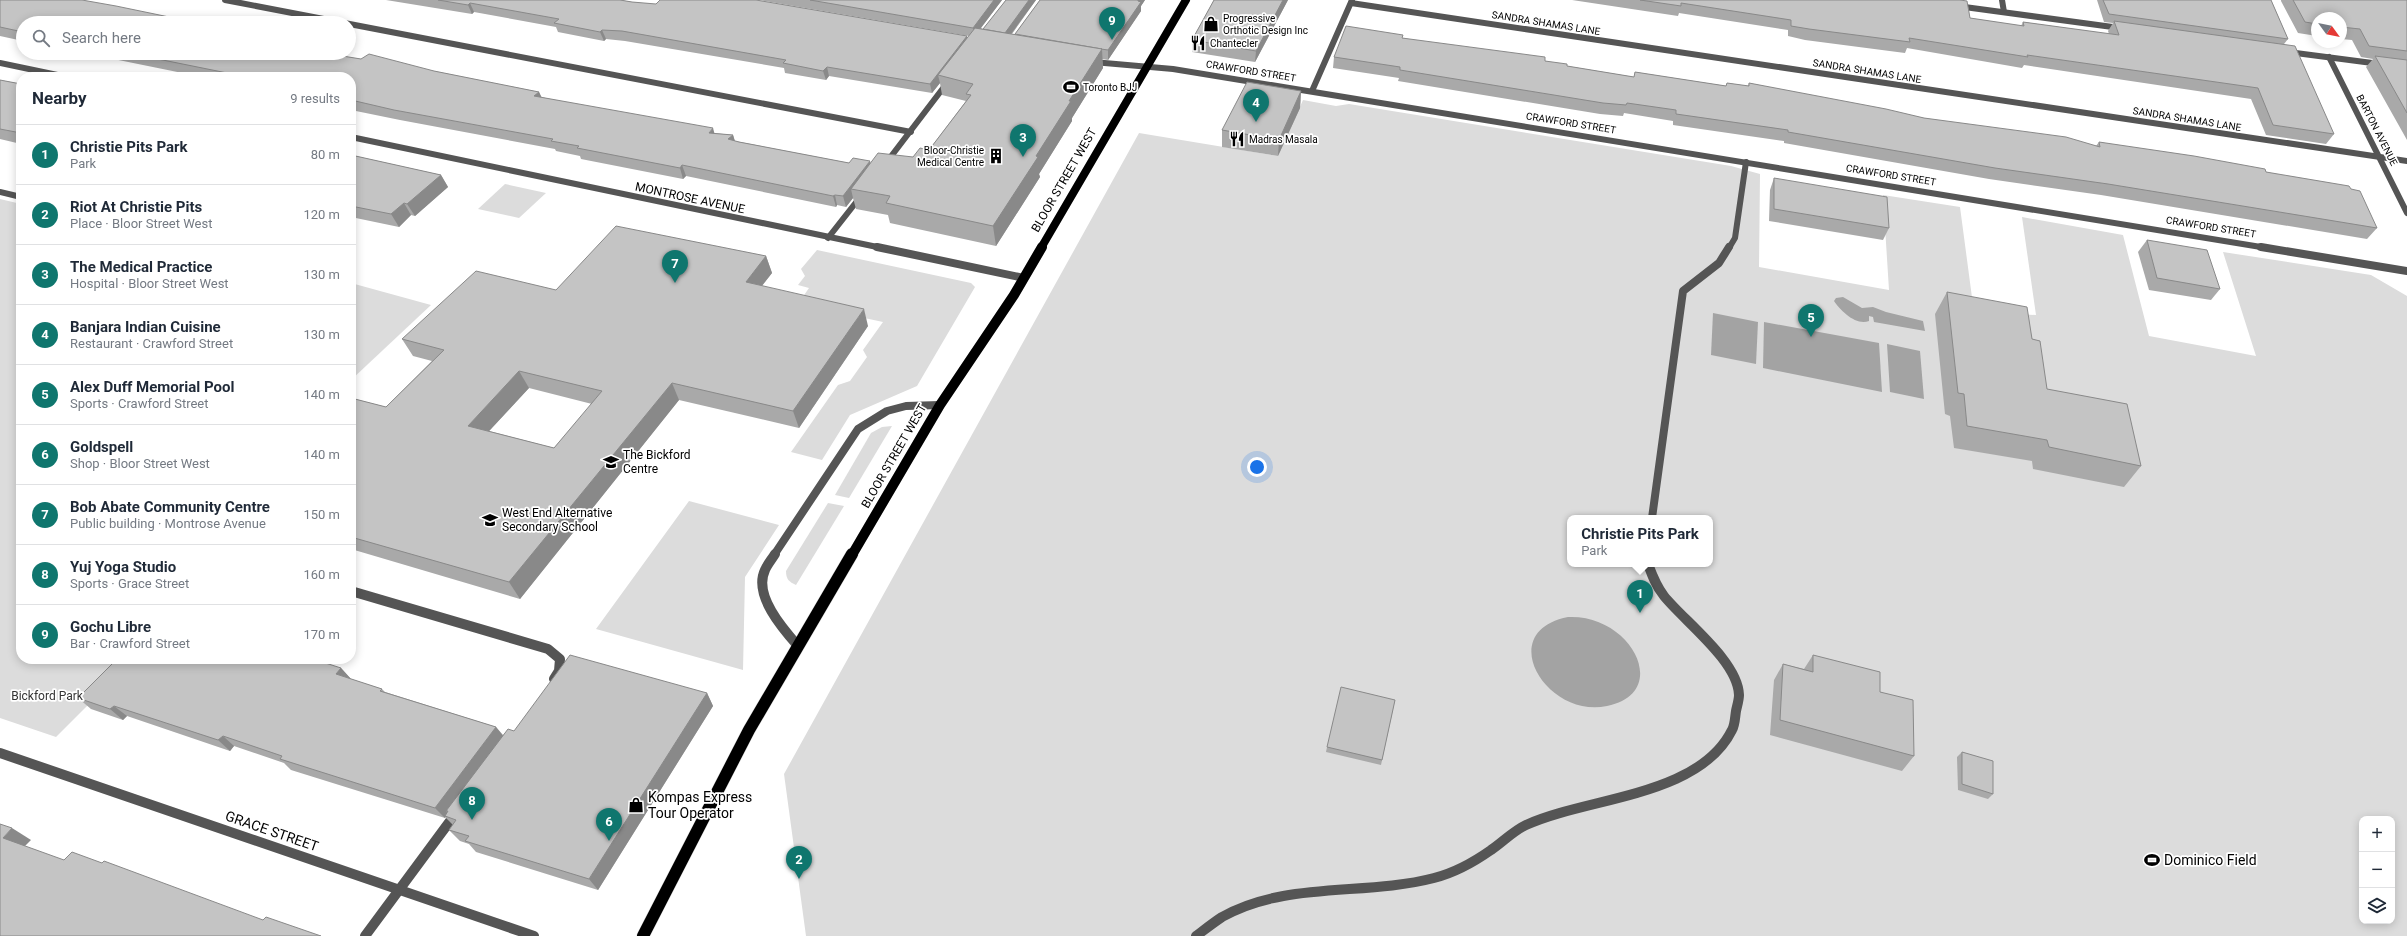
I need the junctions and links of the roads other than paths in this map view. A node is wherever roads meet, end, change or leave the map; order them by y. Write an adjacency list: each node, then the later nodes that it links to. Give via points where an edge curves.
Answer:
1 (226, 0): 7 (street)
2 (1186, 0): 15 (main road, BLOOR STREET WEST)
3 (2002, 0): 6 (street)
4 (1351, 1): 18 (street); 21 (street, SANDRA SHAMAS LANE)
5 (1951, 5): 6 (street)
6 (2004, 12): 9 (street)
7 (309, 16)
8 (356, 25): 19 (street)
9 (2128, 30)
10 (2284, 51): 11 (street)
11 (2329, 57): 14 (street); 21 (street, BARTON AVENUE)
12 (1089, 62): 15 (street, CRAWFORD STREET)
13 (0, 63): 16 (street)
14 (2384, 65)
15 (1146, 67): 18 (street, CRAWFORD STREET); 31 (main road, BLOOR STREET WEST)
16 (43, 72)
17 (953, 75): 19 (street)
18 (1312, 91): 23 (street, CRAWFORD STREET)
19 (910, 132): 24 (street)
20 (356, 138): 29 (street, MONTROSE AVENUE)
21 (2380, 157): 22 (street, SANDRA SHAMAS LANE); 28 (street, BARTON AVENUE)
22 (2407, 161)
23 (1746, 162): 30 (street, CRAWFORD STREET); 33 (street, via 1735,238 1719,263 1683,291)
24 (883, 168)
25 (0, 192): 27 (street)
26 (864, 192): 29 (street)
27 (16, 196)
28 (2407, 213)
29 (828, 238): 31 (street, MONTROSE AVENUE)
30 (2407, 271)
31 (1024, 278): 32 (main road, BLOOR STREET WEST)
32 (940, 404): 36 (main road, BLOOR STREET WEST); 36 (street, via 908,405 887,410 878,413 858,429 764,571 763,588 767,602 777,623)
33 (1652, 515)
34 (1649, 567): 44 (street, via 1651,577 1669,601 1718,650 1730,668 1739,693 1737,713 1730,734 1719,752 1705,764 1675,779 1554,812 1525,825 1463,868 1434,878 1390,888 1284,896 1230,912 1209,924)
35 (356, 592): 37 (street, via 548,649 560,659 559,672)
36 (798, 646): 43 (main road, BLOOR STREET WEST, via 749,730)
37 (547, 690)
38 (0, 753): 40 (street, GRACE STREET)
39 (464, 802): 40 (street)
40 (400, 890): 41 (street); 42 (street, GRACE STREET)
41 (365, 936)
42 (534, 936)
43 (644, 936)
44 (1196, 936)

